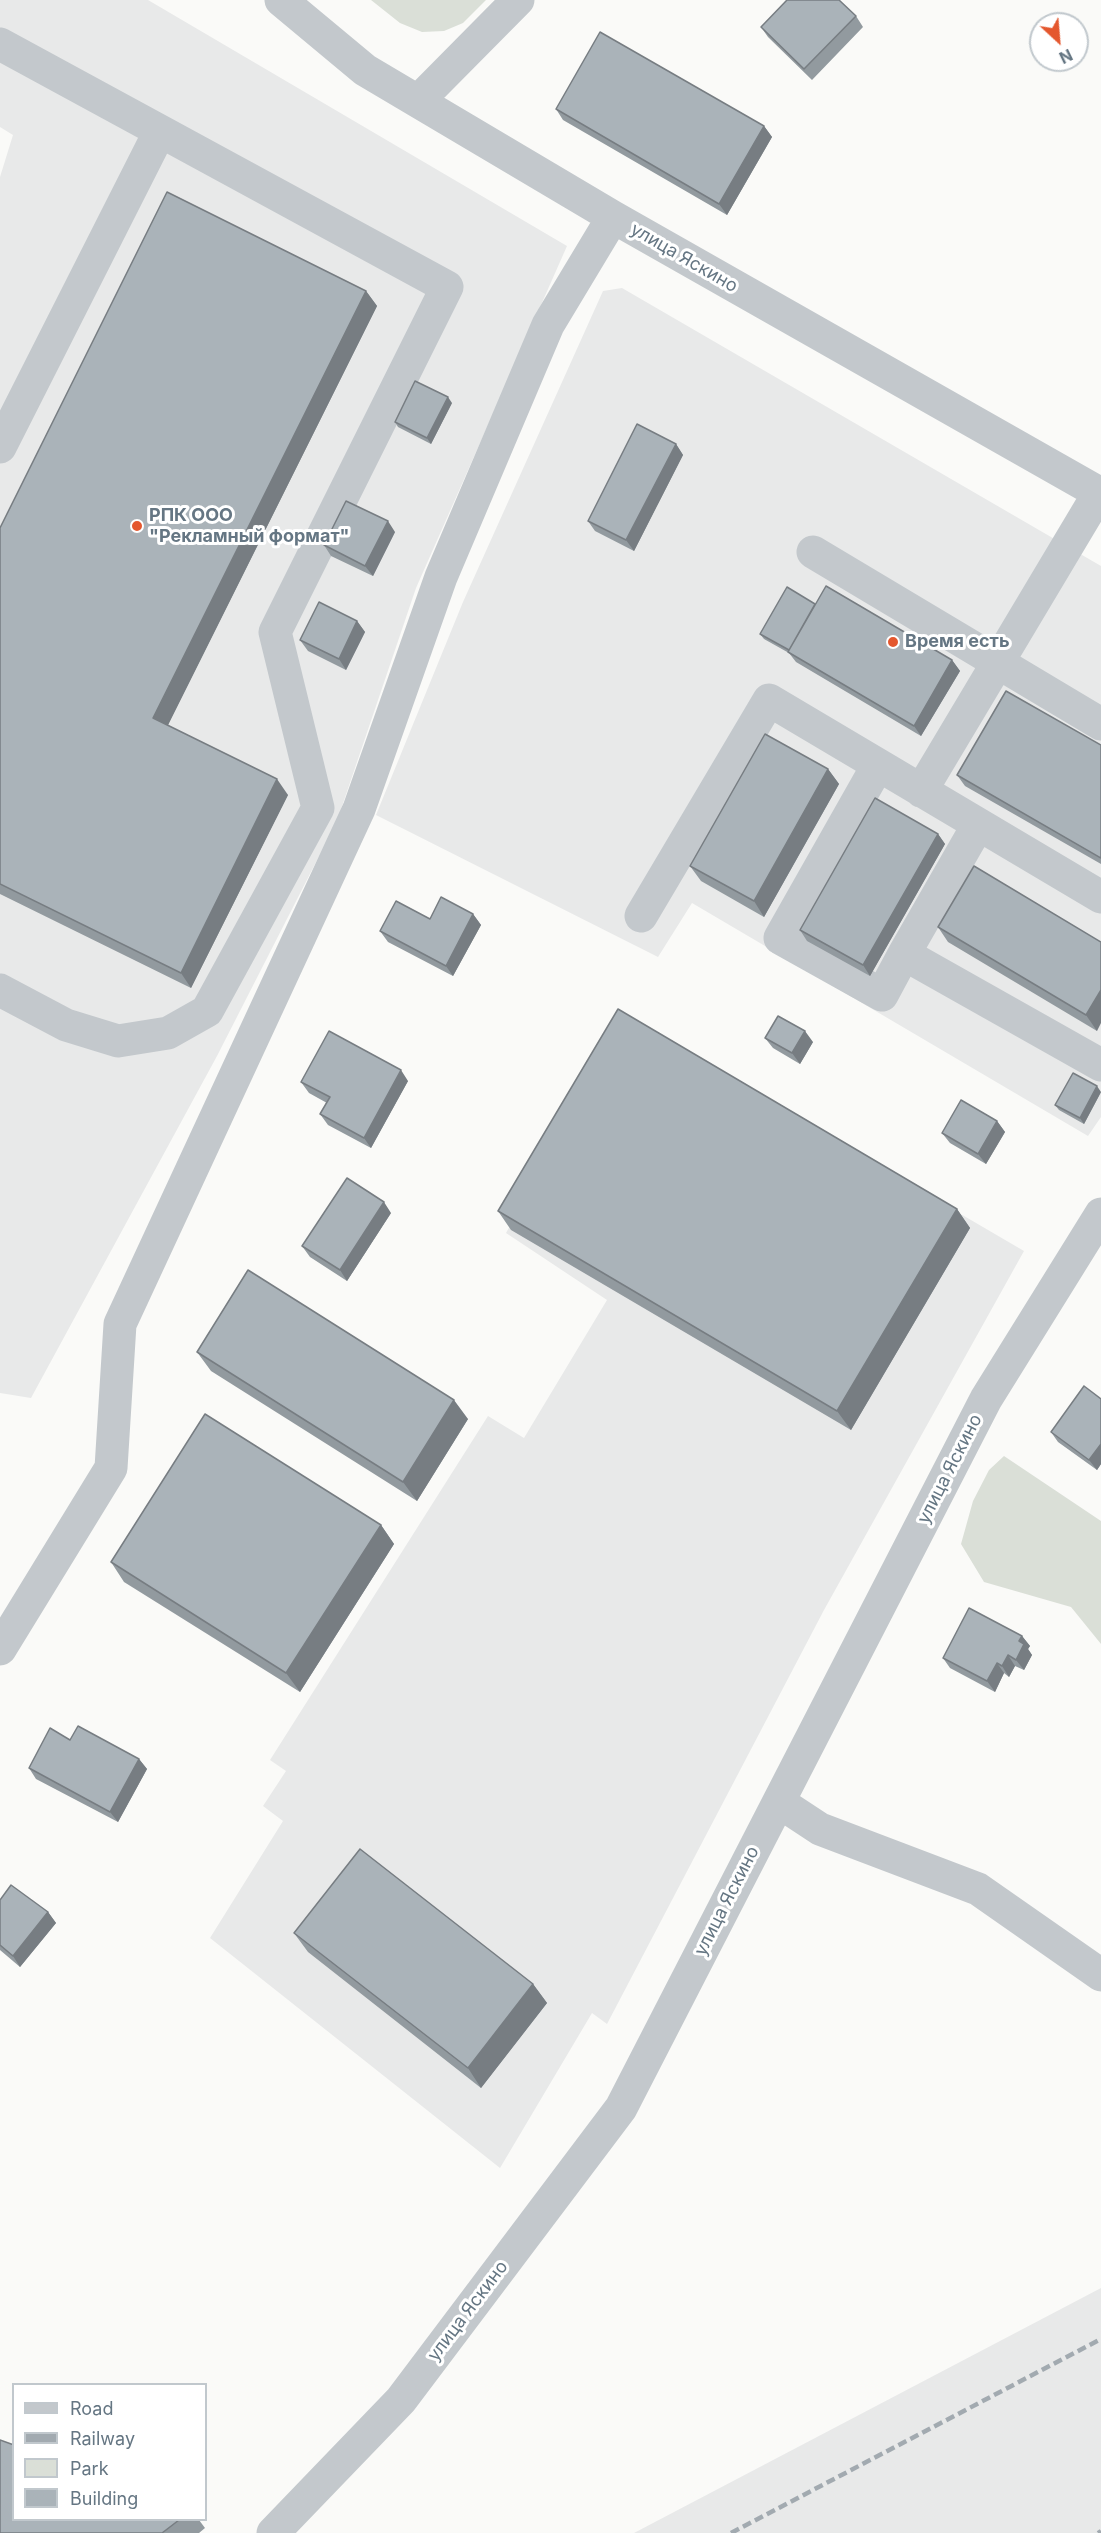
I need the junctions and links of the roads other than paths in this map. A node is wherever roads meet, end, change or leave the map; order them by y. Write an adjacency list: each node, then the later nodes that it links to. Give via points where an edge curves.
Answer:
1 (281, 0): 4 (street, улица Яскино, via 365,70)
2 (518, 0): 4 (street)
3 (0, 44): 5 (street)
4 (418, 101): 6 (street, улица Яскино)
5 (160, 131): 7 (street); 18 (street, via 447,287 275,632 318,808 207,1011 168,1033 118,1041 66,1026)
6 (613, 217): 8 (street, улица Яскино); 21 (street, via 548,325 441,577 359,810 120,1324 111,1468)
7 (0, 447)
8 (1100, 493): 10 (street)
9 (813, 552): 10 (street)
10 (998, 662): 11 (street); 13 (street)
11 (1101, 724)
12 (878, 765): 13 (street); 16 (street, via 769,700); 17 (street, via 780,938 882,994)
13 (921, 791): 14 (street)
14 (978, 825): 15 (street); 17 (street)
15 (1101, 897)
16 (641, 916)
17 (904, 954): 19 (street)
18 (0, 990)
19 (1101, 1065)
20 (1101, 1214): 22 (street, улица Яскино, via 986,1398)
21 (0, 1649)
22 (779, 1802): 23 (street, via 820,1829 978,1889); 24 (street, улица Яскино, via 621,2108 401,2400)
23 (1101, 1975)
24 (273, 2533)

